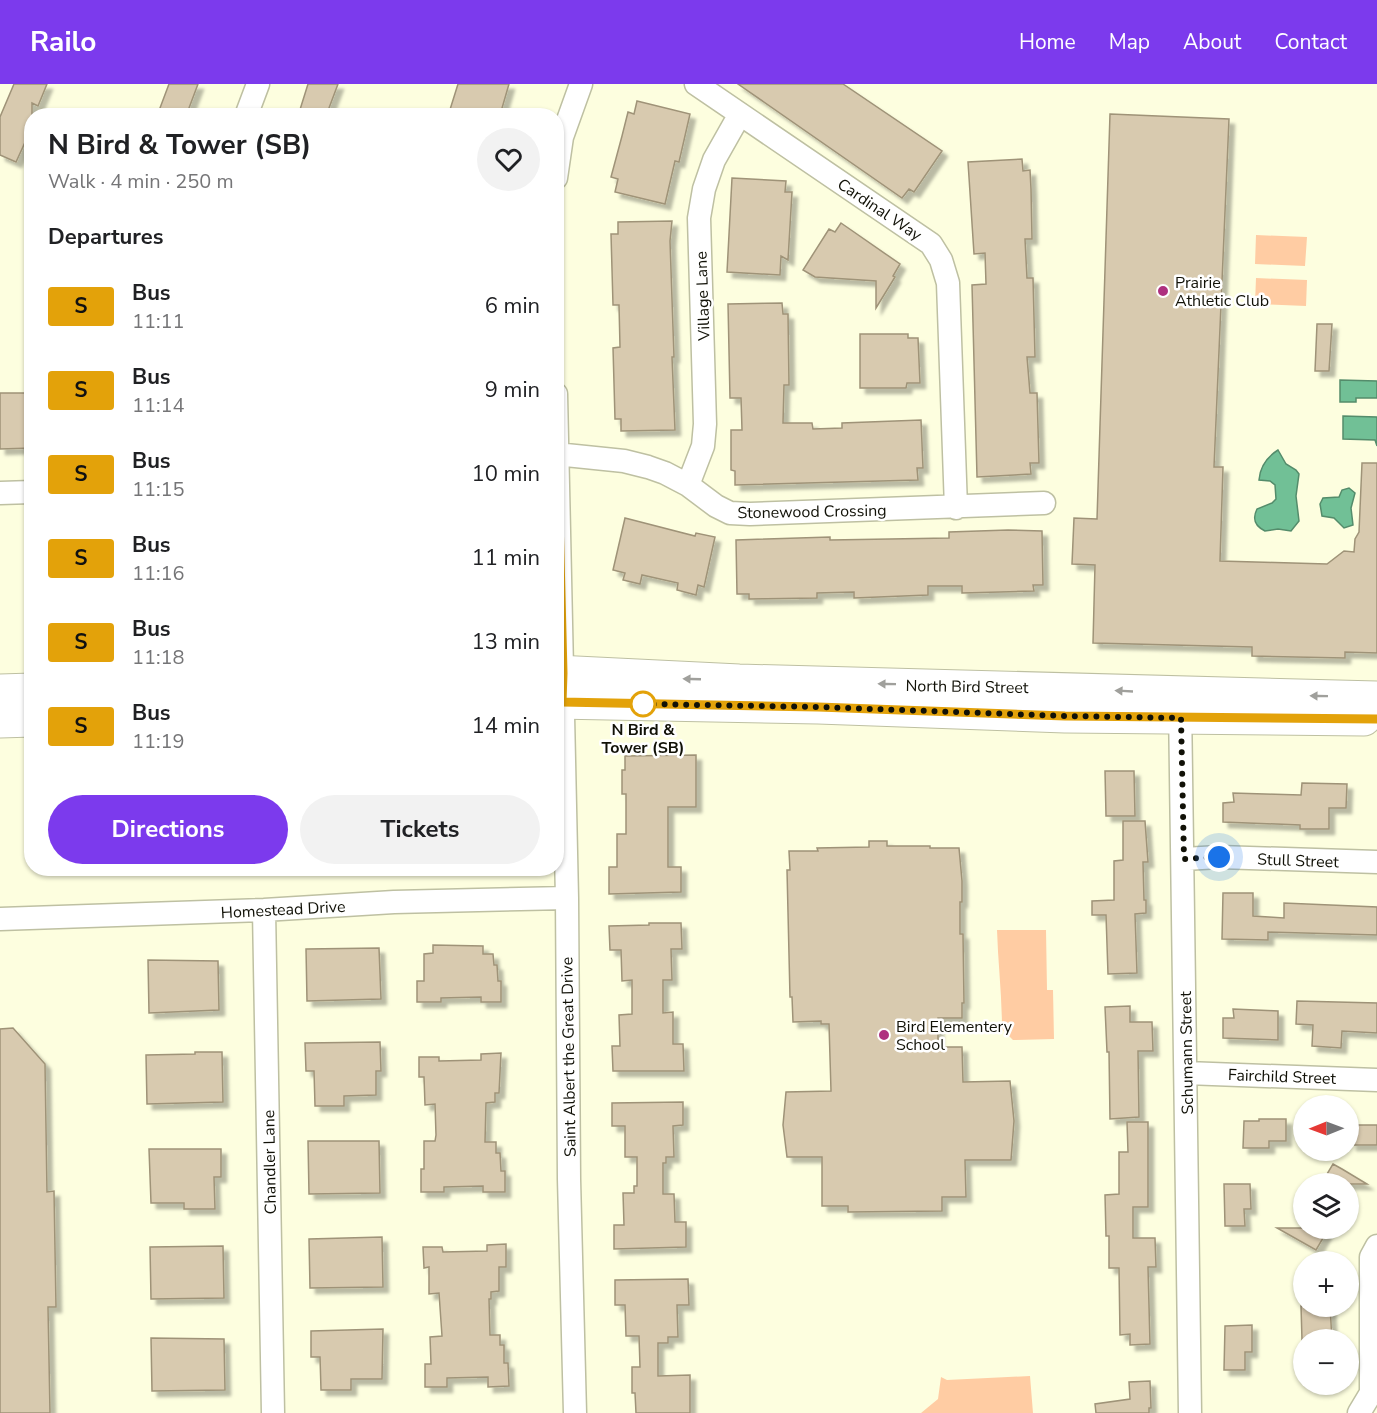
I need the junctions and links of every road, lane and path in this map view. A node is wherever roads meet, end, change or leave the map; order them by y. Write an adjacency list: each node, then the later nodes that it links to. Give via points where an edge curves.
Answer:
1 (258, 84): 4 (street)
2 (581, 84): 6 (street)
3 (696, 84): 5 (street, Cardinal Way)
4 (249, 108)
5 (740, 114): 8 (street, Village Lane, via 714,160 699,218 705,424 703,446); 12 (street, Cardinal Way, via 931,244 941,260 948,283)
6 (564, 131)
7 (564, 455): 8 (street, Stonewood Crossing, via 624,461 665,472)
8 (688, 485): 12 (street, Stonewood Crossing, via 730,513)
9 (24, 492): 10 (street)
10 (0, 493)
11 (1044, 503): 12 (street, Stonewood Crossing)
12 (956, 508)
13 (564, 687): 17 (street, North Bird Street, via 739,681 1076,688)
14 (24, 690): 15 (street)
15 (0, 691)
16 (1377, 698): 17 (street, North Bird Street, one-way to 17)
17 (1180, 706): 18 (street, North Bird Street); 22 (street, Schumann Street)
18 (1377, 719)
19 (24, 720): 20 (street)
20 (0, 721)
21 (564, 819): 24 (street, Saint Albert the Great Drive)
22 (1184, 859): 23 (street, Stull Street); 27 (street, Schumann Street)
23 (1377, 862)
24 (567, 898): 25 (street, Homestead Drive); 32 (street, Saint Albert the Great Drive)
25 (264, 910): 26 (street, Homestead Drive); 31 (street, Chandler Lane)
26 (0, 919)
27 (1186, 1073): 28 (street, Fairchild Street); 33 (street, Schumann Street)
28 (1377, 1080)
29 (1377, 1246): 30 (street, via 1371,1257)
30 (1374, 1390): 34 (street)
31 (273, 1413)
32 (575, 1413)
33 (1190, 1413)
34 (1359, 1413)

